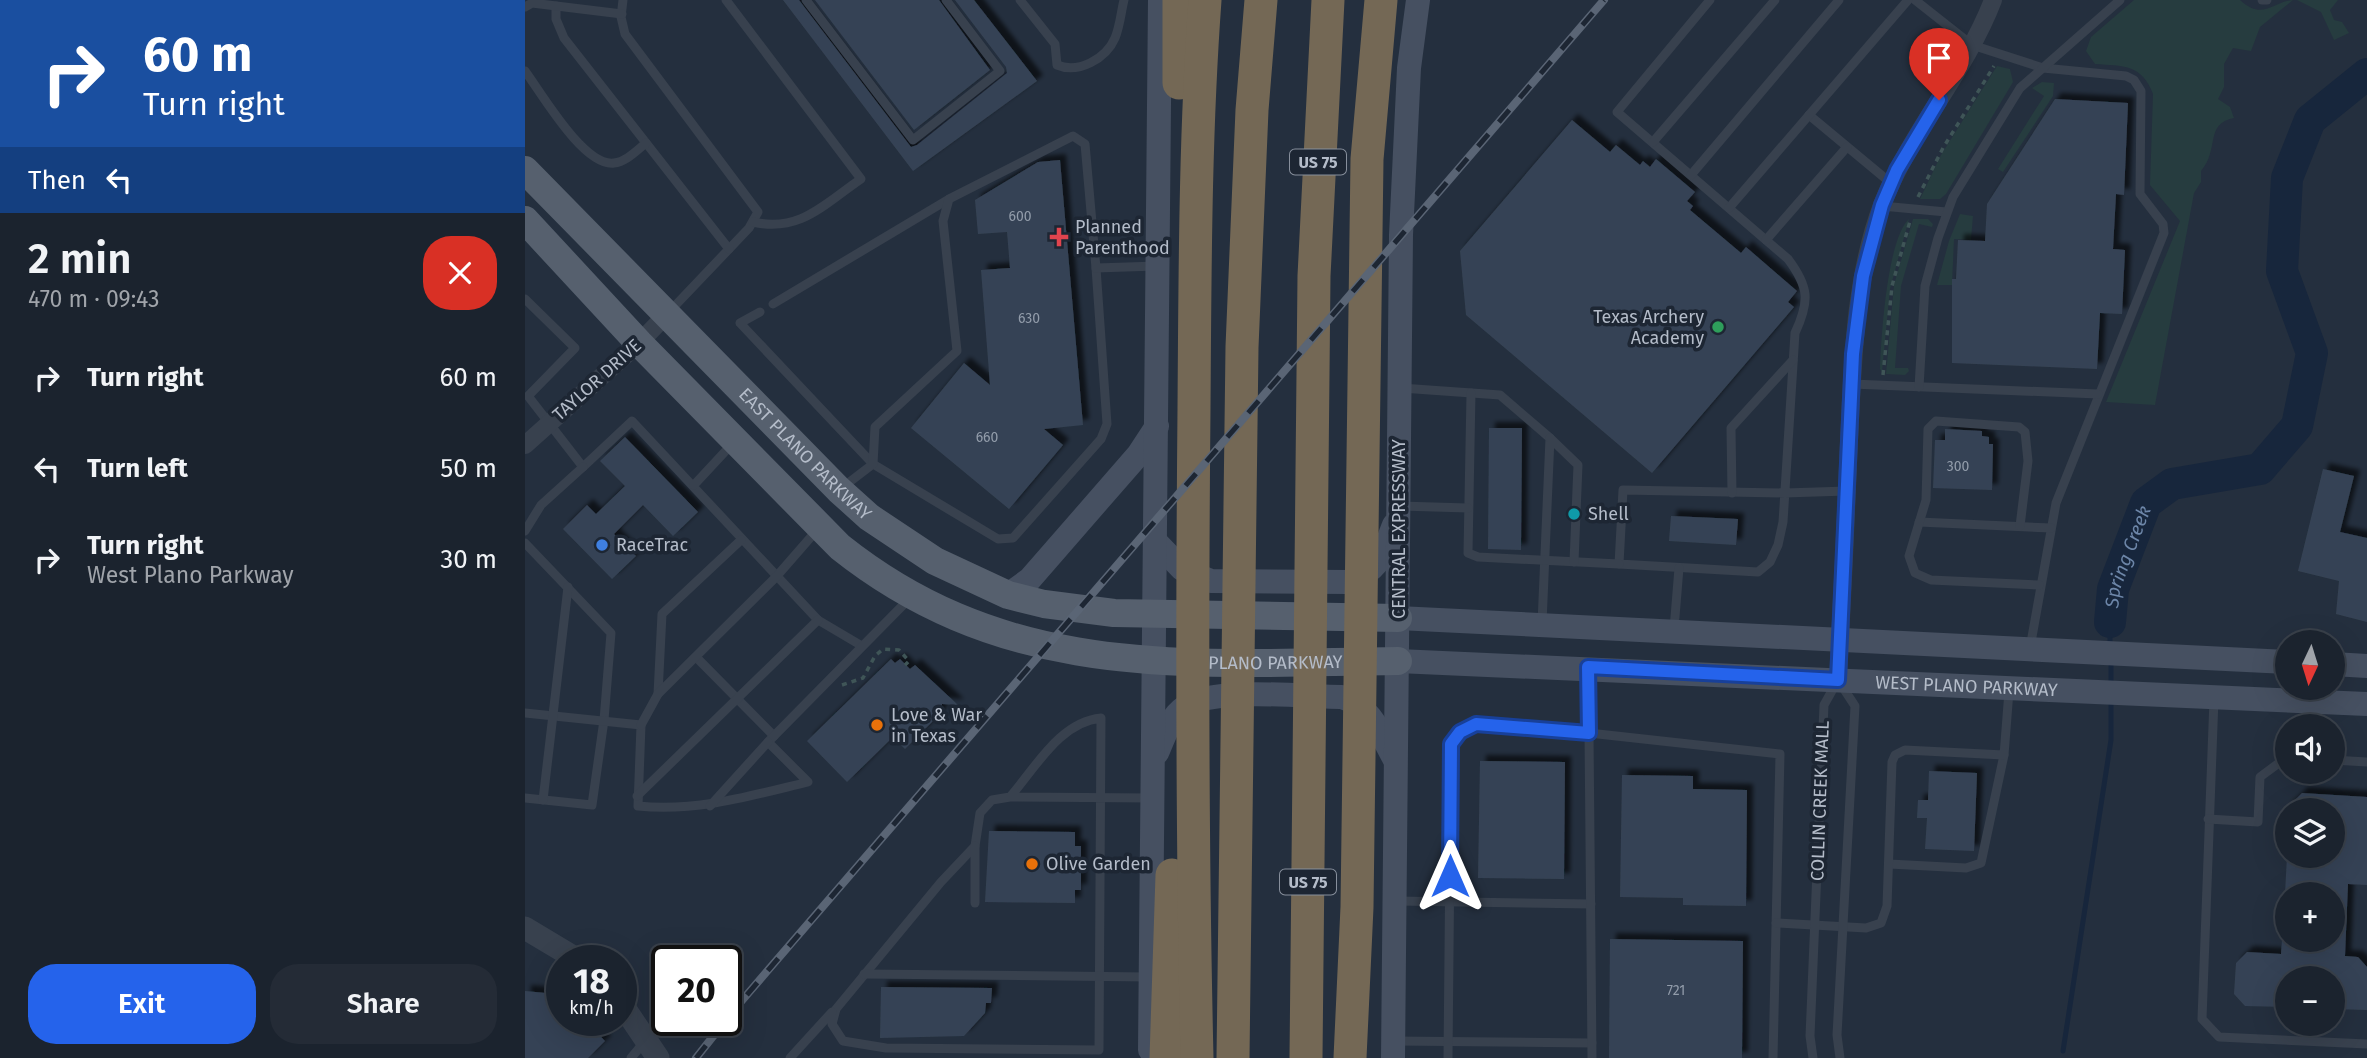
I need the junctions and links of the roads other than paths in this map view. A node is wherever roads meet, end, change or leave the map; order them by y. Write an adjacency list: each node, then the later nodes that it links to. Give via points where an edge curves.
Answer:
1 (623, 0): 23 (lane)
2 (726, 0): 40 (lane, via 861,179 789,225)
3 (806, 0): 4 (lane, via 913,140 1000,71)
4 (946, 0)
5 (1020, 0): 6 (lane, via 1055,44 1057,65 1067,69 1089,65 1115,40)
6 (1125, 0)
7 (1160, 0): 43 (main road)
8 (1179, 0): 31 (highway, via 1179,110)
9 (1205, 0): 31 (highway)
10 (1261, 0): 159 (highway, via 1242,347)
11 (1328, 0): 160 (highway, US 75, via 1314,276)
12 (1381, 0): 161 (highway, via 1367,159 1357,906)
13 (1418, 0): 53 (main road, CENTRAL EXPRESSWAY, via 1403,164)
14 (1710, 0): 28 (lane, via 1617,111)
15 (1775, 0): 28 (lane)
16 (1839, 0): 33 (lane)
17 (1908, 0): 27 (lane)
18 (1915, 0): 24 (lane)
19 (1993, 0): 24 (street)
20 (2120, 0): 25 (lane)
21 (556, 6): 22 (lane, via 532,3); 23 (lane); 29 (lane, via 564,38)
22 (525, 7)
23 (622, 14): 40 (lane, via 625,34 758,212)
24 (1972, 45): 25 (lane); 34 (street, via 1913,140)
25 (2043, 68): 38 (lane, via 2021,88); 55 (lane, via 2126,76 2138,85 2142,99 2140,194 2163,224 2164,233)
26 (525, 71): 29 (lane, via 590,157 614,163)
27 (1809, 115): 30 (lane); 37 (lane)
28 (1653, 142): 33 (lane)
29 (646, 143): 42 (lane)
30 (1847, 147): 34 (lane); 41 (lane)
31 (1197, 148): 130 (highway)
32 (525, 170): 48 (main road, EAST PLANO PARKWAY)
33 (1691, 175): 37 (lane)
34 (1892, 184): 36 (street)
35 (949, 199): 44 (lane, via 1073,136 1085,144); 46 (lane); 62 (lane, via 943,221 957,351 875,427)
36 (1882, 205): 38 (lane); 51 (street, via 1863,276)
37 (1729, 208): 41 (lane)
38 (1946, 212): 52 (lane, via 1925,286)
39 (525, 220): 49 (main road)
40 (753, 222): 42 (lane)
41 (1766, 240): 50 (lane, via 1802,277 1806,296 1794,332)
42 (729, 249): 48 (lane)
43 (1159, 266): 44 (lane); 58 (main road)
44 (1096, 268): 62 (lane, via 1107,424 1101,439 1013,538 998,540)
45 (525, 299): 56 (lane, via 575,348)
46 (773, 304)
47 (760, 312): 62 (lane, via 740,323)
48 (668, 313): 49 (street, TAYLOR DRIVE); 65 (main road, EAST PLANO PARKWAY)
49 (639, 343): 57 (street, TAYLOR DRIVE); 60 (main road)
50 (1793, 360): 67 (lane, via 1731,428); 68 (lane)
51 (1852, 384): 52 (lane); 66 (street)
52 (1919, 387): 55 (lane)
53 (1399, 388): 54 (lane); 70 (main road, CENTRAL EXPRESSWAY)
54 (1471, 393): 59 (lane, via 1500,395); 69 (lane)
55 (2098, 394): 74 (lane, via 2056,503)
56 (527, 397): 57 (lane)
57 (550, 422): 61 (street, TAYLOR DRIVE); 63 (lane)
58 (1157, 426): 78 (main road); 86 (main road, via 1138,455 1030,579)
59 (1550, 438): 79 (lane); 80 (lane, via 1578,465)
60 (735, 441): 64 (lane); 73 (main road)
61 (525, 444)
62 (873, 464): 65 (lane)
63 (583, 467): 64 (lane, via 632,421); 75 (lane, via 541,505)
64 (694, 485): 76 (lane)
65 (839, 490): 73 (main road); 86 (main road, EAST PLANO PARKWAY, via 869,517 935,561)
66 (1847, 491): 68 (lane); 93 (street)
67 (1732, 492): 68 (lane); 81 (lane, via 1623,490)
68 (1785, 493): 82 (lane, via 1779,545 1758,572)
69 (1468, 508): 70 (lane); 79 (lane, via 1468,553)
70 (1399, 510): 78 (main road, via 1378,564 1349,582 1211,581 1196,578); 89 (main road, CENTRAL EXPRESSWAY)
71 (1919, 522): 72 (lane); 72 (lane, via 1926,500 1929,429 1936,421 2019,426 2025,432 2028,461); 84 (lane, via 1909,556 1915,573 1923,578)
72 (2019, 526): 74 (lane)
73 (820, 527): 83 (lane); 87 (main road, via 870,570)
74 (2051, 528): 84 (lane)
75 (525, 531)
76 (741, 540): 83 (lane); 106 (lane, via 662,614)
77 (525, 543): 85 (lane)
78 (1164, 552): 88 (main road)
79 (1545, 562): 80 (lane); 91 (lane)
80 (1574, 562): 81 (lane)
81 (1619, 564): 82 (lane)
82 (1679, 568): 92 (lane)
83 (776, 577): 90 (lane); 96 (lane)
84 (2039, 585): 95 (lane)
85 (568, 587): 111 (lane); 112 (lane, via 611,633)
86 (1008, 595): 88 (main road, EAST PLANO PARKWAY, via 1081,610)
87 (913, 596): 94 (lane); 98 (main road, via 937,610 1017,640 1081,654)
88 (1164, 613): 89 (main road); 98 (main road)
89 (1387, 617): 91 (main road); 99 (main road, CENTRAL EXPRESSWAY)
90 (818, 620): 94 (lane); 108 (lane)
91 (1542, 624): 92 (main road)
92 (1674, 631): 93 (main road)
93 (1840, 641): 95 (main road); 104 (street)
94 (862, 646): 115 (lane)
95 (2030, 650): 97 (main road)
96 (696, 657): 106 (lane); 108 (lane)
97 (2214, 659): 100 (main road); 107 (main road)
98 (1163, 661): 99 (main road, PLANO PARKWAY); 120 (main road)
99 (1387, 661): 103 (main road, WEST PLANO PARKWAY); 117 (main road, CENTRAL EXPRESSWAY)
100 (2275, 662)
101 (2345, 665): 102 (main road)
102 (2367, 666)
103 (1588, 667): 104 (main road, WEST PLANO PARKWAY); 114 (lane)
104 (1838, 680): 105 (main road, WEST PLANO PARKWAY); 138 (lane, COLLIN CREEK MALL, via 1824,705); 140 (lane, COLLIN CREEK MALL, via 1855,706)
105 (2009, 689): 107 (main road, WEST PLANO PARKWAY); 116 (lane)
106 (658, 694): 113 (lane)
107 (2214, 697): 109 (main road, WEST PLANO PARKWAY); 129 (lane)
108 (738, 700): 115 (lane); 122 (lane)
109 (2367, 704)
110 (525, 713): 111 (lane)
111 (553, 715): 112 (lane); 127 (lane)
112 (604, 720): 113 (lane); 127 (lane, via 593,805)
113 (641, 725): 122 (lane)
114 (1589, 733): 134 (lane, via 1476,724 1460,732 1451,744); 136 (lane); 137 (lane, via 1780,754)
115 (771, 739): 128 (lane); 128 (lane, via 808,782)
116 (2004, 755): 132 (lane, via 1981,863 1966,868); 132 (lane, via 1905,750 1895,755)
117 (1396, 760): 120 (main road, via 1375,723 1354,701 1223,695 1199,698 1182,708); 133 (main road, CENTRAL EXPRESSWAY)
118 (2345, 761): 119 (lane)
119 (2367, 762)
120 (1153, 763): 126 (main road)
121 (2275, 766): 129 (lane, via 2260,777 2257,822)
122 (637, 796): 128 (lane, via 638,806)
123 (1010, 797): 125 (lane); 125 (lane, via 1070,727 1101,718); 131 (lane, via 985,805 977,822)
124 (525, 798): 127 (lane)
125 (1101, 798): 126 (lane); 143 (lane)
126 (1153, 798): 144 (main road)
127 (543, 800)
128 (709, 807)
129 (2208, 819): 149 (lane, via 2202,1019 2219,1037)
130 (1193, 820): 157 (highway, via 1173,858); 158 (highway)
131 (975, 846): 135 (lane); 142 (lane)
132 (1889, 864): 140 (lane, via 1887,906 1881,923)
133 (1395, 901): 134 (lane); 151 (main road, CENTRAL EXPRESSWAY)
134 (1449, 902): 136 (lane); 147 (lane)
135 (975, 903)
136 (1591, 904): 148 (lane)
137 (1776, 923): 138 (lane); 164 (lane)
138 (1815, 925): 140 (lane); 165 (lane, COLLIN CREEK MALL)
139 (525, 928): 141 (street)
140 (1843, 928): 166 (lane, COLLIN CREEK MALL)
141 (553, 945)
142 (863, 974): 143 (lane); 145 (lane)
143 (1100, 977): 144 (lane); 153 (lane)
144 (1151, 977): 156 (main road)
145 (836, 1009): 152 (lane, via 832,1024 843,1041); 155 (lane)
146 (637, 1026): 150 (street)
147 (1448, 1042): 148 (lane); 151 (lane); 162 (lane)
148 (1592, 1043): 163 (lane)
149 (2367, 1044)
150 (652, 1048): 154 (lane)
151 (1393, 1050)
152 (922, 1053): 153 (lane)
153 (1099, 1054)
154 (631, 1058)
155 (790, 1058)
156 (1150, 1058)
157 (1166, 1058)
158 (1197, 1058)
159 (1233, 1058)
160 (1306, 1058)
161 (1350, 1058)
162 (1448, 1058)
163 (1592, 1058)
164 (1773, 1058)
165 (1813, 1058)
166 (1840, 1058)

